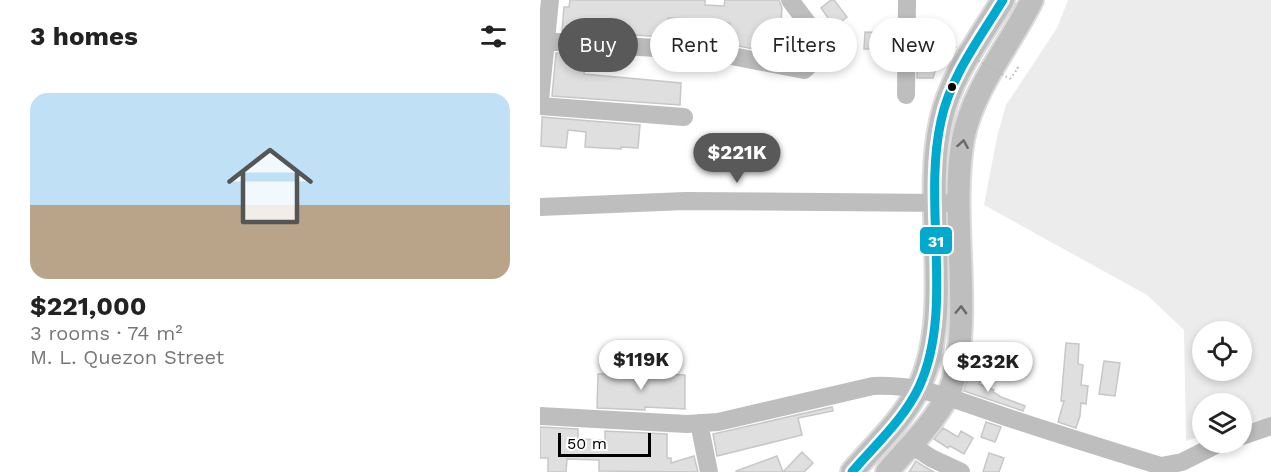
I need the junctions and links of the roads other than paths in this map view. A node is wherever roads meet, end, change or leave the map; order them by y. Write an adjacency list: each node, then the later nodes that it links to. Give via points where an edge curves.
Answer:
1 (550, 0): 6 (street)
2 (790, 0): 6 (street, via 815,33 815,60 804,69 706,51)
3 (907, 0): 7 (street)
4 (1003, 0): 10 (main road, via 956,79 941,120)
5 (1032, 0): 11 (main road, one-way to 5, via 959,167 964,136 983,85)
6 (543, 41): 8 (street)
7 (906, 95)
8 (540, 99): 9 (street)
9 (684, 117)
10 (934, 203): 11 (street); 12 (street, via 685,201); 13 (main road, via 934,342)
11 (960, 203): 14 (main road, one-way to 11, via 960,344)
12 (540, 207)
13 (918, 389): 14 (street); 16 (street, via 873,386); 22 (main road)
14 (947, 397): 19 (main road); 20 (street, via 1161,466)
15 (540, 416): 16 (street)
16 (699, 423): 21 (street)
17 (1271, 426): 18 (street)
18 (1252, 433)
19 (910, 444): 23 (main road); 24 (street)
20 (1200, 453)
21 (709, 472)
22 (852, 472)
23 (887, 472)
24 (961, 472)

